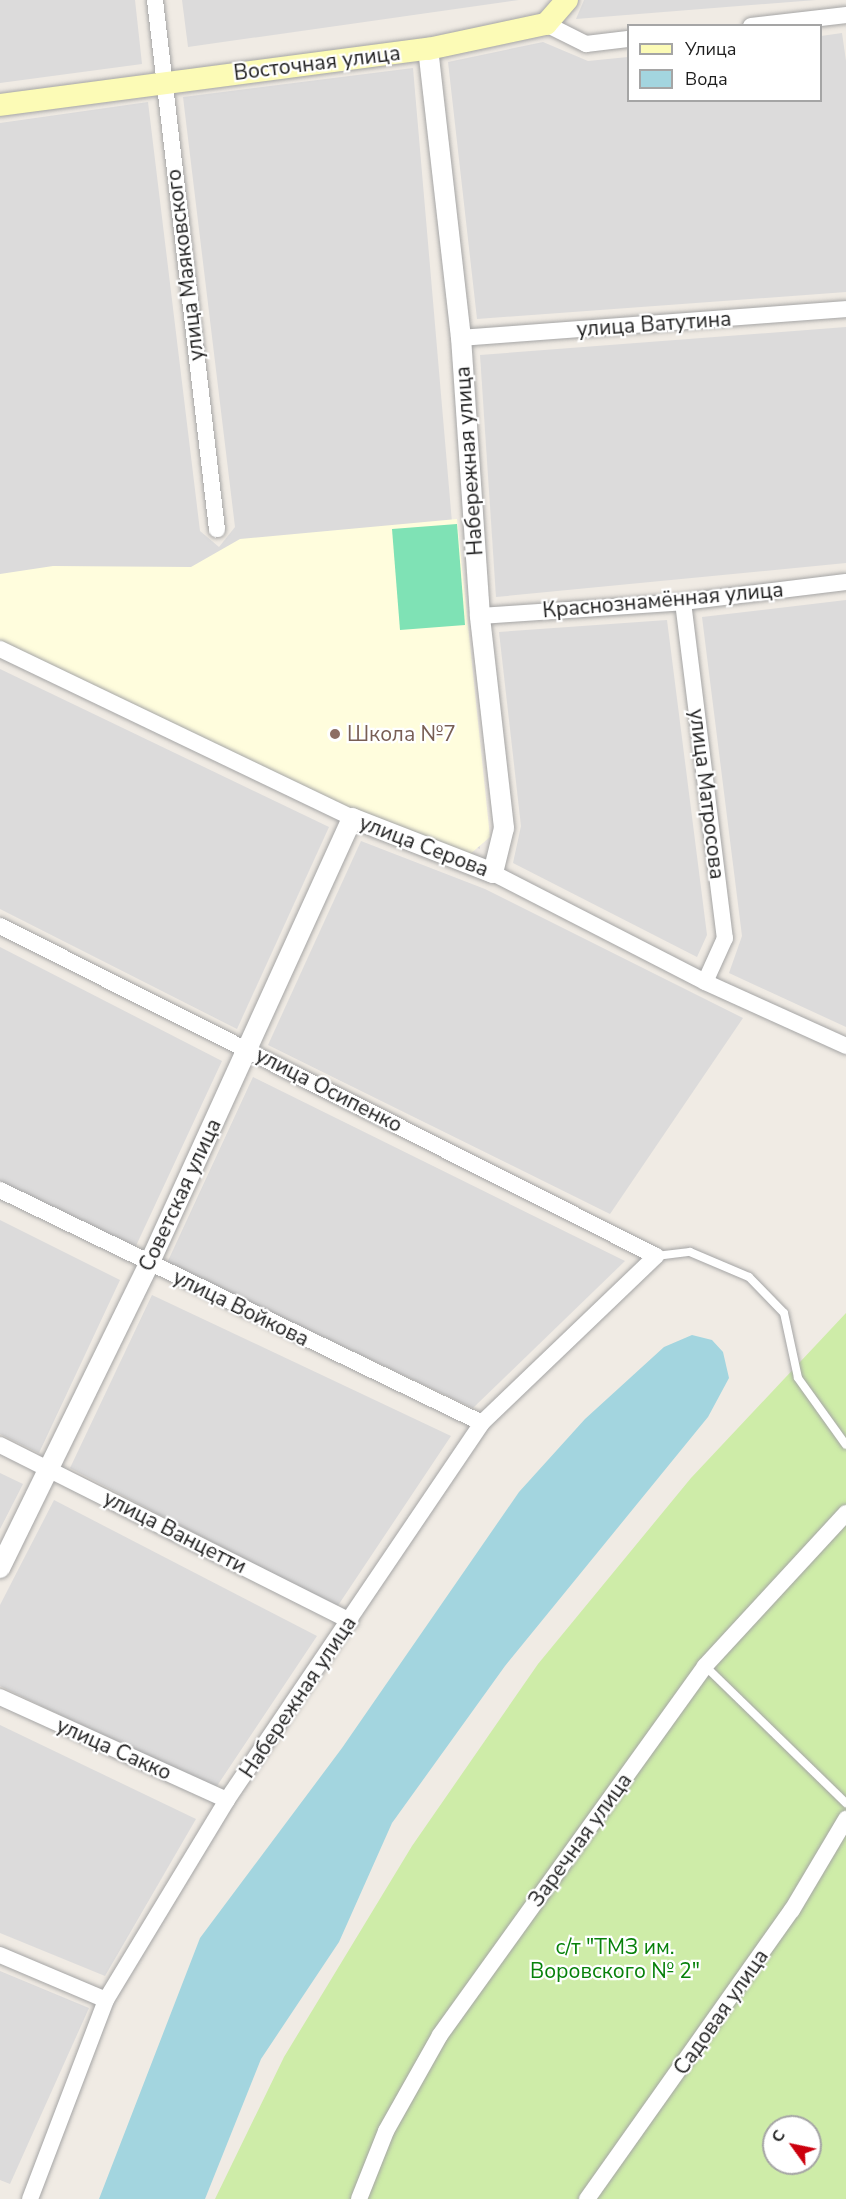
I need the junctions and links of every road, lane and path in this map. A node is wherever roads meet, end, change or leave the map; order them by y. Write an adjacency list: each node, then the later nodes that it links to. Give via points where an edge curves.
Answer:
1 (154, 0): 8 (street, улица Маяковского)
2 (567, 0): 4 (main road)
3 (846, 15): 5 (street)
4 (546, 24): 6 (street, via 586,44); 7 (main road, Восточная улица)
5 (768, 24)
6 (627, 39)
7 (428, 49): 8 (main road, Восточная улица); 11 (street, Набережная улица)
8 (163, 82): 9 (main road, Восточная улица); 12 (street, улица Маяковского)
9 (0, 105)
10 (846, 309): 11 (street, улица Ватутина)
11 (461, 338): 15 (street, Набережная улица)
12 (217, 529)
13 (846, 582): 14 (street, Краснознамённая улица)
14 (683, 602): 15 (street, Краснознамённая улица); 20 (street, улица Матросова, via 725,938)
15 (480, 616): 18 (street, Набережная улица, via 504,828)
16 (0, 649): 17 (street, улица Серова)
17 (352, 818): 18 (street, улица Серова); 22 (street, Советская улица)
18 (493, 873): 20 (street, улица Серова)
19 (0, 926): 22 (street, улица Осипенко)
20 (705, 982): 21 (street, улица Серова)
21 (846, 1046)
22 (248, 1049): 24 (street, улица Осипенко); 25 (street, Советская улица)
23 (0, 1190): 25 (street, улица Войкова)
24 (656, 1256): 26 (street, Набережная улица); 28 (lane, via 690,1252 749,1277 784,1312 798,1378)
25 (149, 1264): 26 (street, улица Войкова); 29 (street, Советская улица)
26 (482, 1423): 32 (street, Набережная улица)
27 (0, 1445): 29 (street, улица Ванцетти)
28 (846, 1445)
29 (49, 1469): 31 (street, Советская улица); 32 (street, улица Ванцетти)
30 (846, 1513): 33 (street, Заречная улица)
31 (0, 1569)
32 (350, 1621): 35 (street, Набережная улица)
33 (705, 1666): 36 (lane); 41 (street, Заречная улица, via 440,2035 386,2130)
34 (0, 1697): 35 (street, улица Сакко)
35 (227, 1800): 39 (street, Набережная улица)
36 (846, 1803)
37 (846, 1819): 42 (street, Садовая улица, via 792,1910)
38 (0, 1955): 39 (street)
39 (106, 2000): 40 (street, Набережная улица)
40 (30, 2199)
41 (359, 2199)
42 (587, 2199)

